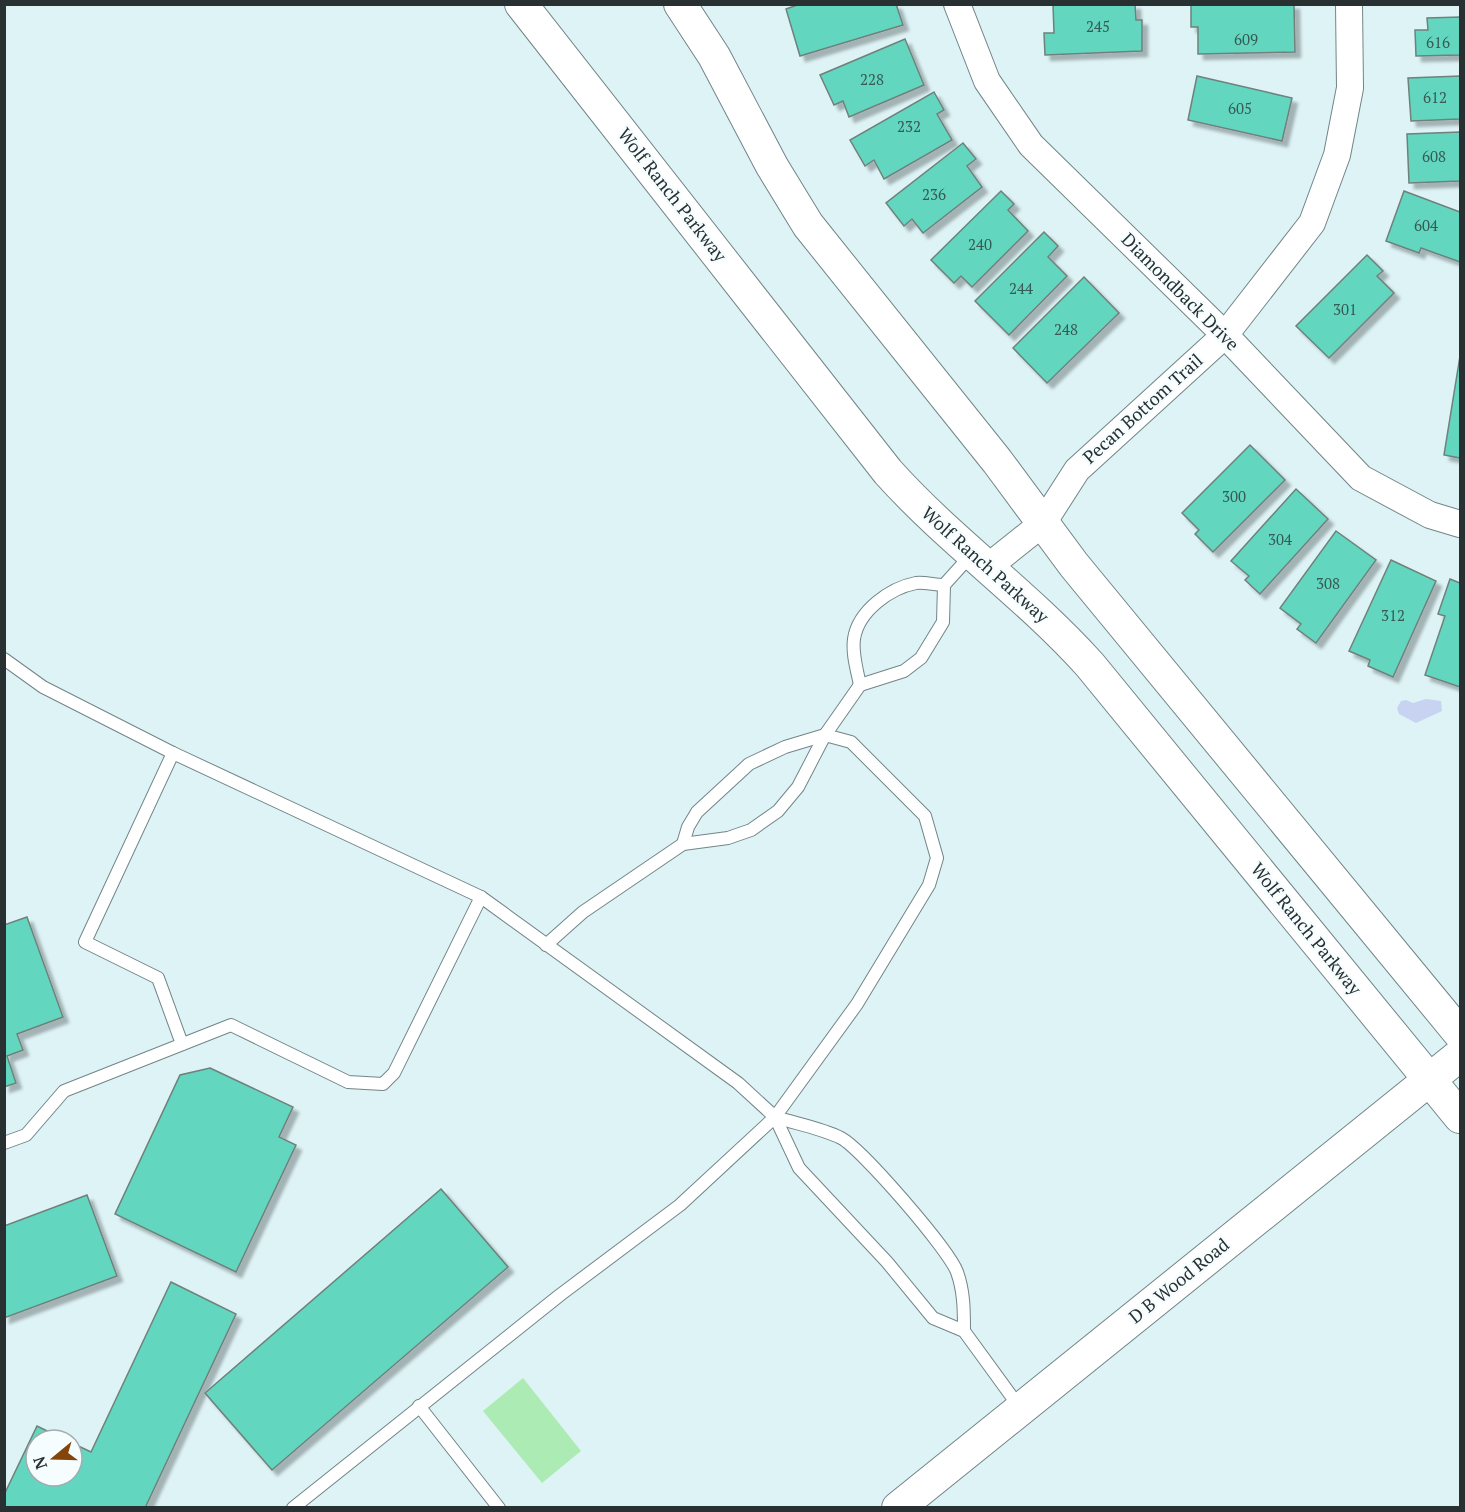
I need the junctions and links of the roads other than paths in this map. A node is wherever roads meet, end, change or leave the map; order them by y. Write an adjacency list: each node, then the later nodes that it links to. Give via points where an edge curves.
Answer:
1 (521, 4): 8 (street, Wolf Ranch Parkway, via 888,472)
2 (680, 4): 6 (street, via 714,56 808,225)
3 (957, 4): 5 (street, Diamondback Drive, via 987,81 1031,145)
4 (1349, 4): 5 (street, Pecan Bottom Trail, via 1350,88 1337,155 1312,223)
5 (1225, 335): 6 (street, Pecan Bottom Trail, via 1077,470); 7 (street, Diamondback Drive, via 1361,478 1430,515)
6 (1043, 523): 8 (street, Pecan Bottom Trail); 17 (street, via 1185,702)
7 (1461, 524)
8 (980, 561): 9 (lane); 20 (street, Wolf Ranch Parkway, via 1038,610 1090,665)
9 (944, 585): 11 (lane, via 943,622 921,658 904,671); 11 (lane, via 918,583 894,590 868,611 854,638)
10 (4, 659): 13 (lane, via 43,687)
11 (860, 685): 12 (lane)
12 (825, 735): 14 (lane, via 785,747 749,764 698,812); 14 (lane, via 798,787 778,811 744,833); 22 (lane, via 851,742 925,816 937,858 929,885 857,1004)
13 (173, 753): 15 (lane); 18 (lane, via 85,942 158,978)
14 (683, 844): 16 (lane, via 583,912)
15 (481, 897): 16 (lane); 18 (lane, via 394,1073 383,1084 348,1082 231,1024)
16 (546, 945): 22 (lane, via 738,1083)
17 (1461, 1034)
18 (182, 1044): 23 (lane, via 64,1091 26,1135)
19 (1461, 1055): 20 (street, D B Wood Road)
20 (1430, 1080): 21 (street, Wolf Ranch Parkway); 26 (street, D B Wood Road)
21 (1461, 1117)
22 (776, 1118): 24 (lane, via 800,1168 887,1262 918,1302 933,1318); 24 (lane, via 842,1139 888,1184 940,1243 957,1271); 25 (lane, via 680,1205)
23 (4, 1143)
24 (964, 1331): 26 (lane)
25 (418, 1406): 27 (lane); 28 (lane)
26 (1020, 1409): 29 (street, D B Wood Road)
27 (293, 1508)
28 (499, 1508)
29 (898, 1508)

